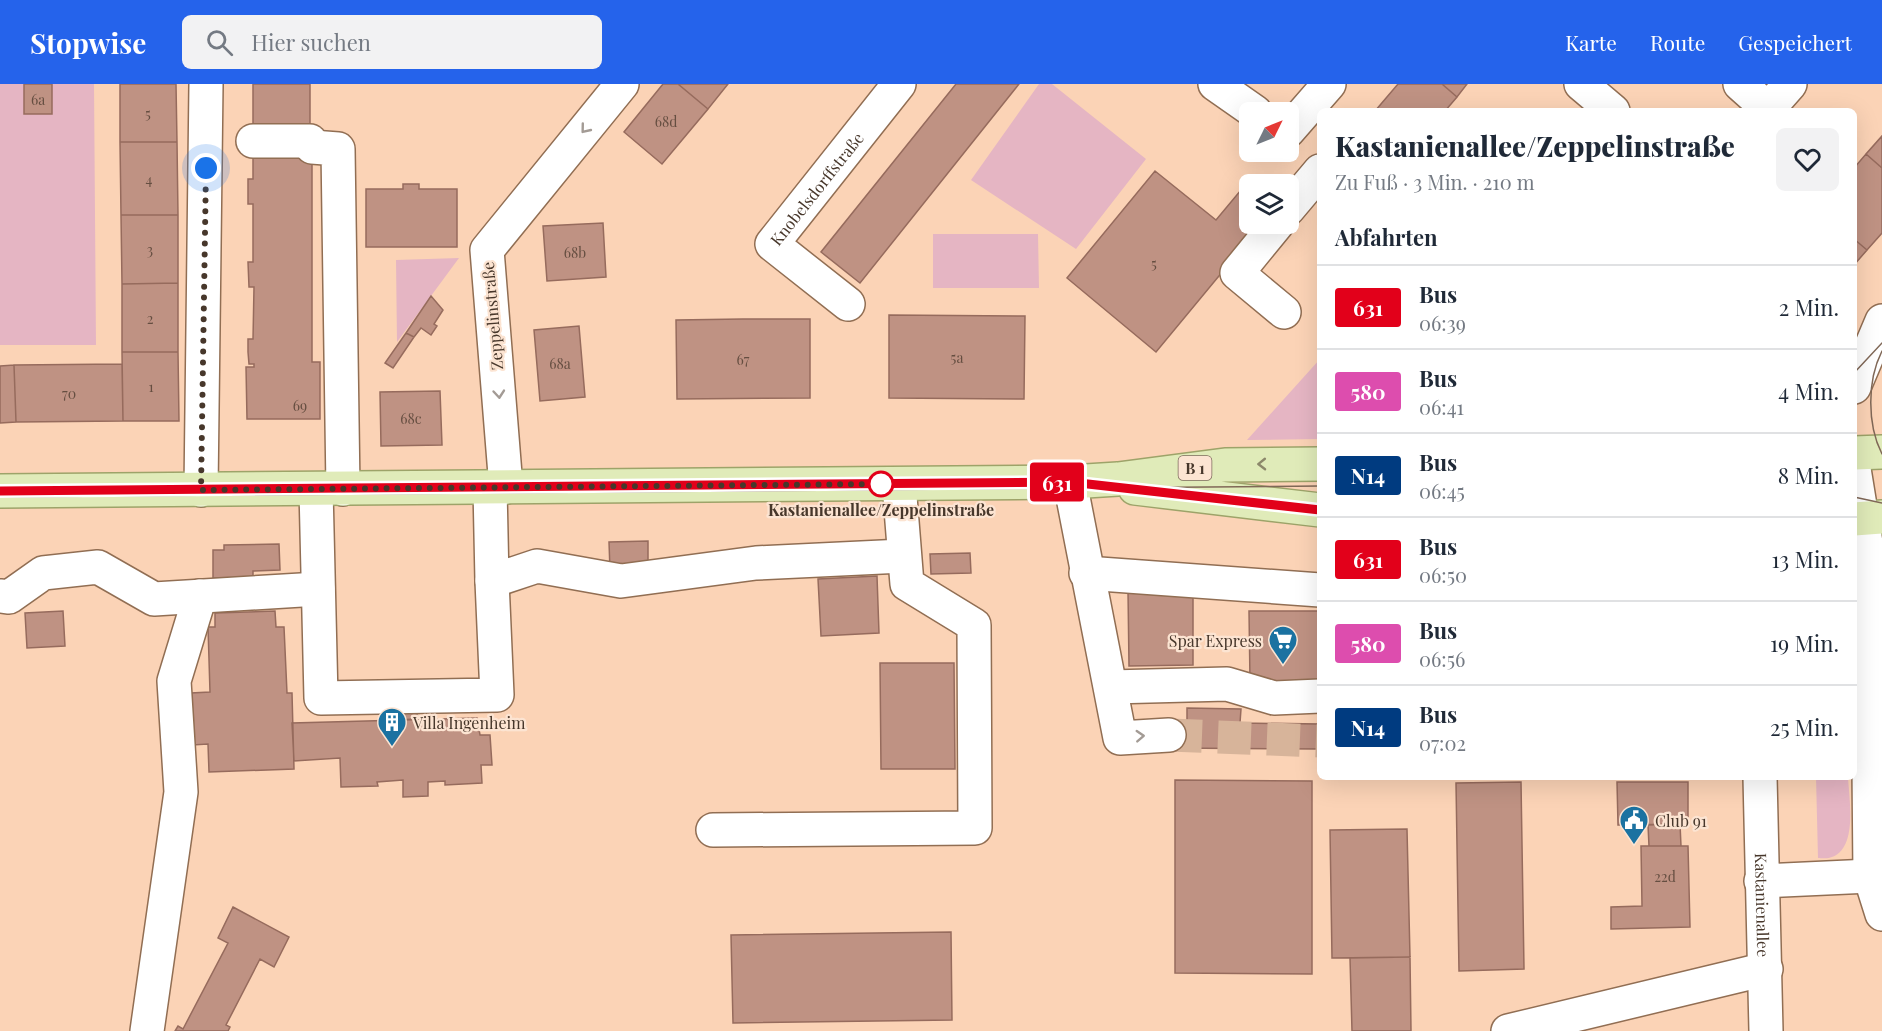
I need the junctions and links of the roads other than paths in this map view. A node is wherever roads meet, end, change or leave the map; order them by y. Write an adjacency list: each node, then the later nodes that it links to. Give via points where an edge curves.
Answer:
1 (206, 84): 14 (street)
2 (622, 84): 32 (street, Zeppelinstraße, one-way to 32, via 487,250)
3 (899, 84): 20 (street, Knobelsdorffstraße, via 772,244)
4 (1215, 84): 9 (street)
5 (1329, 84): 13 (street)
6 (1581, 84): 10 (street)
7 (1740, 84): 11 (street)
8 (1790, 84): 12 (street)
9 (1241, 102)
10 (1609, 108)
11 (1767, 108)
12 (1769, 108)
13 (1299, 118)
14 (206, 146): 33 (street, via 311,144 338,148); 34 (street)
15 (1299, 146): 16 (street)
16 (1317, 160)
17 (1317, 175): 18 (street)
18 (1299, 196)
19 (1269, 234): 21 (street, via 1237,273)
20 (848, 304)
21 (1284, 312)
22 (1882, 321): 24 (street)
23 (1882, 353): 25 (street)
24 (1857, 380)
25 (1857, 381)
26 (1882, 452): 27 (main road)
27 (1857, 453)
28 (1317, 464): 30 (main road, B 1, one-way to 30, via 1225,465)
29 (1857, 481): 37 (street)
30 (1070, 482): 31 (main road, B 1); 36 (main road, B 1); 39 (street)
31 (899, 484): 32 (main road, B 1); 38 (street)
32 (498, 488): 33 (main road, B 1); 40 (street, Zeppelinstraße)
33 (329, 489): 34 (main road, B 1); 41 (street)
34 (201, 490): 35 (main road, B 1)
35 (0, 491)
36 (1317, 510)
37 (1866, 518): 50 (street)
38 (903, 556): 40 (street, via 756,563 621,581 537,566); 49 (street, via 907,584 974,625 975,828)
39 (1086, 573): 42 (street); 45 (street)
40 (492, 581): 41 (street, Zeppelinstraße, via 497,695 321,698)
41 (318, 589): 44 (street)
42 (1317, 590)
43 (0, 596): 44 (street, via 9,597 43,573 98,567 154,599)
44 (200, 596): 54 (street, via 174,681 181,792)
45 (1111, 687): 46 (street, via 1227,684 1274,698); 47 (street, one-way to 47, via 1120,738)
46 (1317, 696)
47 (1170, 735)
48 (1760, 780): 51 (street, Kastanienallee)
49 (713, 830)
50 (1874, 857): 51 (street); 52 (street)
51 (1761, 881): 53 (street, Kastanienallee)
52 (1882, 914)
53 (1766, 969): 55 (street); 56 (street, Kastanienallee)
54 (147, 1031)
55 (1508, 1031)
56 (1766, 1031)

